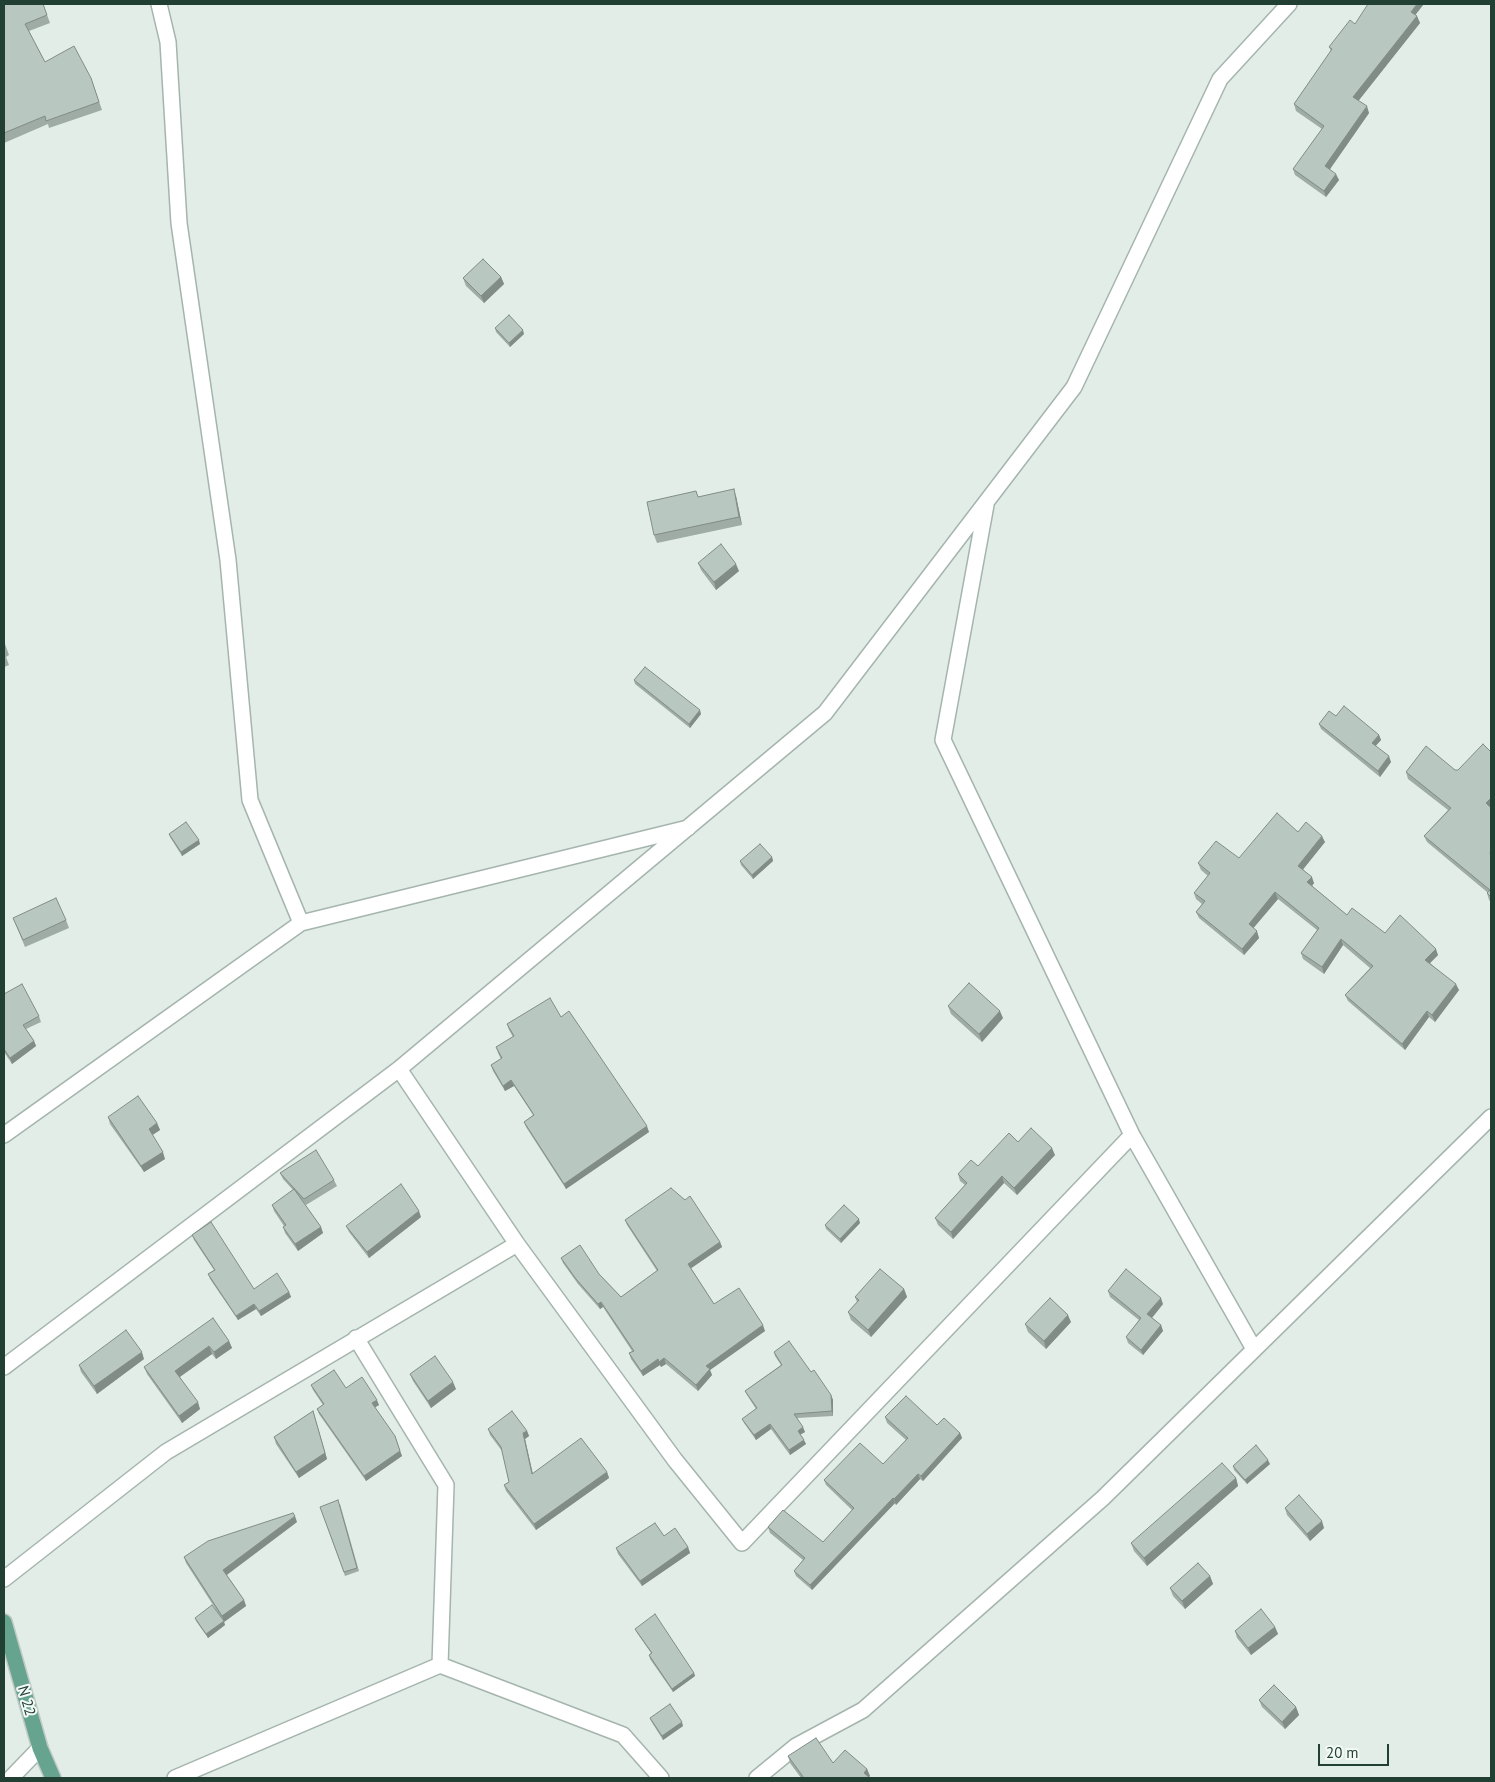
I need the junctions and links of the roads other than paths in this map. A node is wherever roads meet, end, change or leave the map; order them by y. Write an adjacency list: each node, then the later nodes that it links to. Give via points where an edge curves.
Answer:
1 (160, 4): 5 (street, via 168,42 179,223 228,560 250,800)
2 (1288, 4): 3 (street, via 1220,79 1074,387)
3 (986, 502): 4 (street, via 825,713); 9 (street, via 944,740)
4 (692, 827): 5 (street); 6 (street)
5 (301, 923): 8 (street)
6 (399, 1069): 10 (street); 13 (street)
7 (1491, 1117): 12 (street)
8 (4, 1135)
9 (1132, 1135): 10 (street, via 742,1544 674,1460); 12 (street)
10 (517, 1244): 11 (street)
11 (356, 1338): 14 (street, via 166,1452); 16 (street, via 446,1484)
12 (1254, 1350): 22 (street, via 1103,1498 863,1710 796,1746)
13 (4, 1367)
14 (4, 1579)
15 (4, 1622): 17 (main road, N 22 / N 22)
16 (440, 1665): 20 (street); 21 (street, via 623,1735)
17 (40, 1748): 18 (street); 19 (main road, N 22 / N 22)
18 (11, 1778)
19 (53, 1778)
20 (175, 1778)
21 (661, 1778)
22 (757, 1778)

